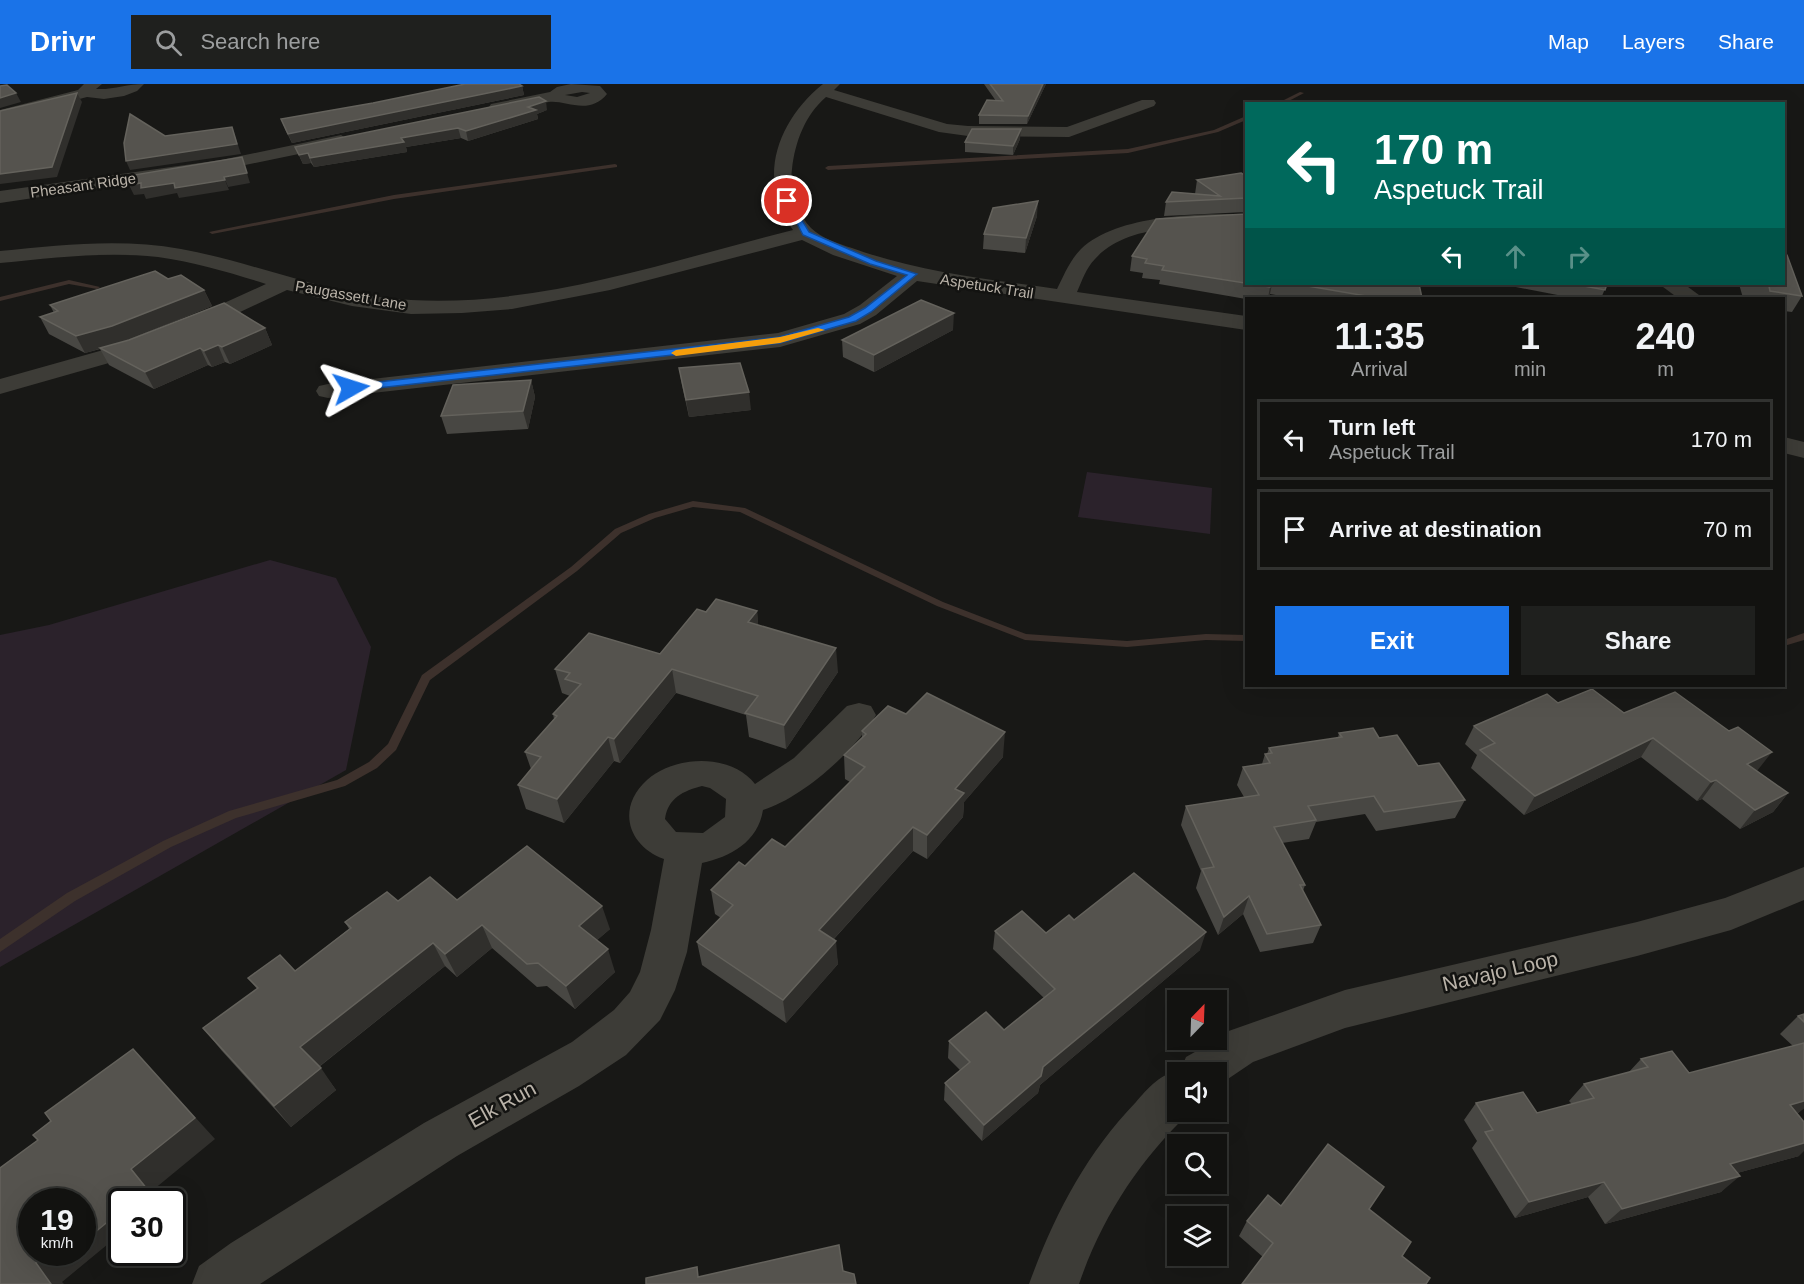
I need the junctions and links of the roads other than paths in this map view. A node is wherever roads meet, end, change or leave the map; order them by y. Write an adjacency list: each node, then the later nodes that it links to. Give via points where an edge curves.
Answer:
1 (136, 84): 3 (street, via 114,93)
2 (864, 86): 4 (street)
3 (90, 88): 8 (street)
4 (826, 93): 6 (street, via 945,129 1027,133 1069,132); 12 (street, via 785,149 780,178 787,201)
5 (555, 96): 7 (street)
6 (1148, 103)
7 (480, 110)
8 (0, 116)
9 (357, 137): 10 (street, Pheasant Ridge, via 221,165)
10 (0, 197)
11 (1245, 220): 18 (street, via 1170,225 1117,234 1085,257)
12 (806, 233): 14 (street, Aspetuck Trail, via 873,262); 15 (street, Paugassett Lane, via 603,287 484,305 390,304)
13 (0, 257): 15 (street, Paugassett Lane, via 67,250 154,251)
14 (913, 274): 18 (street, Aspetuck Trail); 21 (street, via 852,319 780,340)
15 (284, 283): 20 (street, via 161,339)
16 (1672, 285): 17 (street)
17 (1690, 297)
18 (1064, 298): 19 (street, Aspetuck Trail)
19 (1245, 323)
20 (0, 387)
21 (328, 390)
22 (1785, 445): 23 (street)
23 (1804, 450)
24 (859, 715): 25 (street, via 793,780 761,799)
25 (745, 800): 26 (street, via 743,818 730,835 709,846); 26 (street, via 730,780 712,774 681,776 663,786 646,808 647,825 664,844)
26 (685, 849): 30 (street, Elk Run, via 665,958 653,991 633,1021 573,1064 457,1130)
27 (1804, 883): 28 (street, Navajo Loop, via 1731,913 1637,939 1345,1009 1238,1047)
28 (1216, 1062)
29 (1167, 1102): 31 (street, via 1098,1184 1081,1213)
30 (217, 1284)
31 (1054, 1284)

